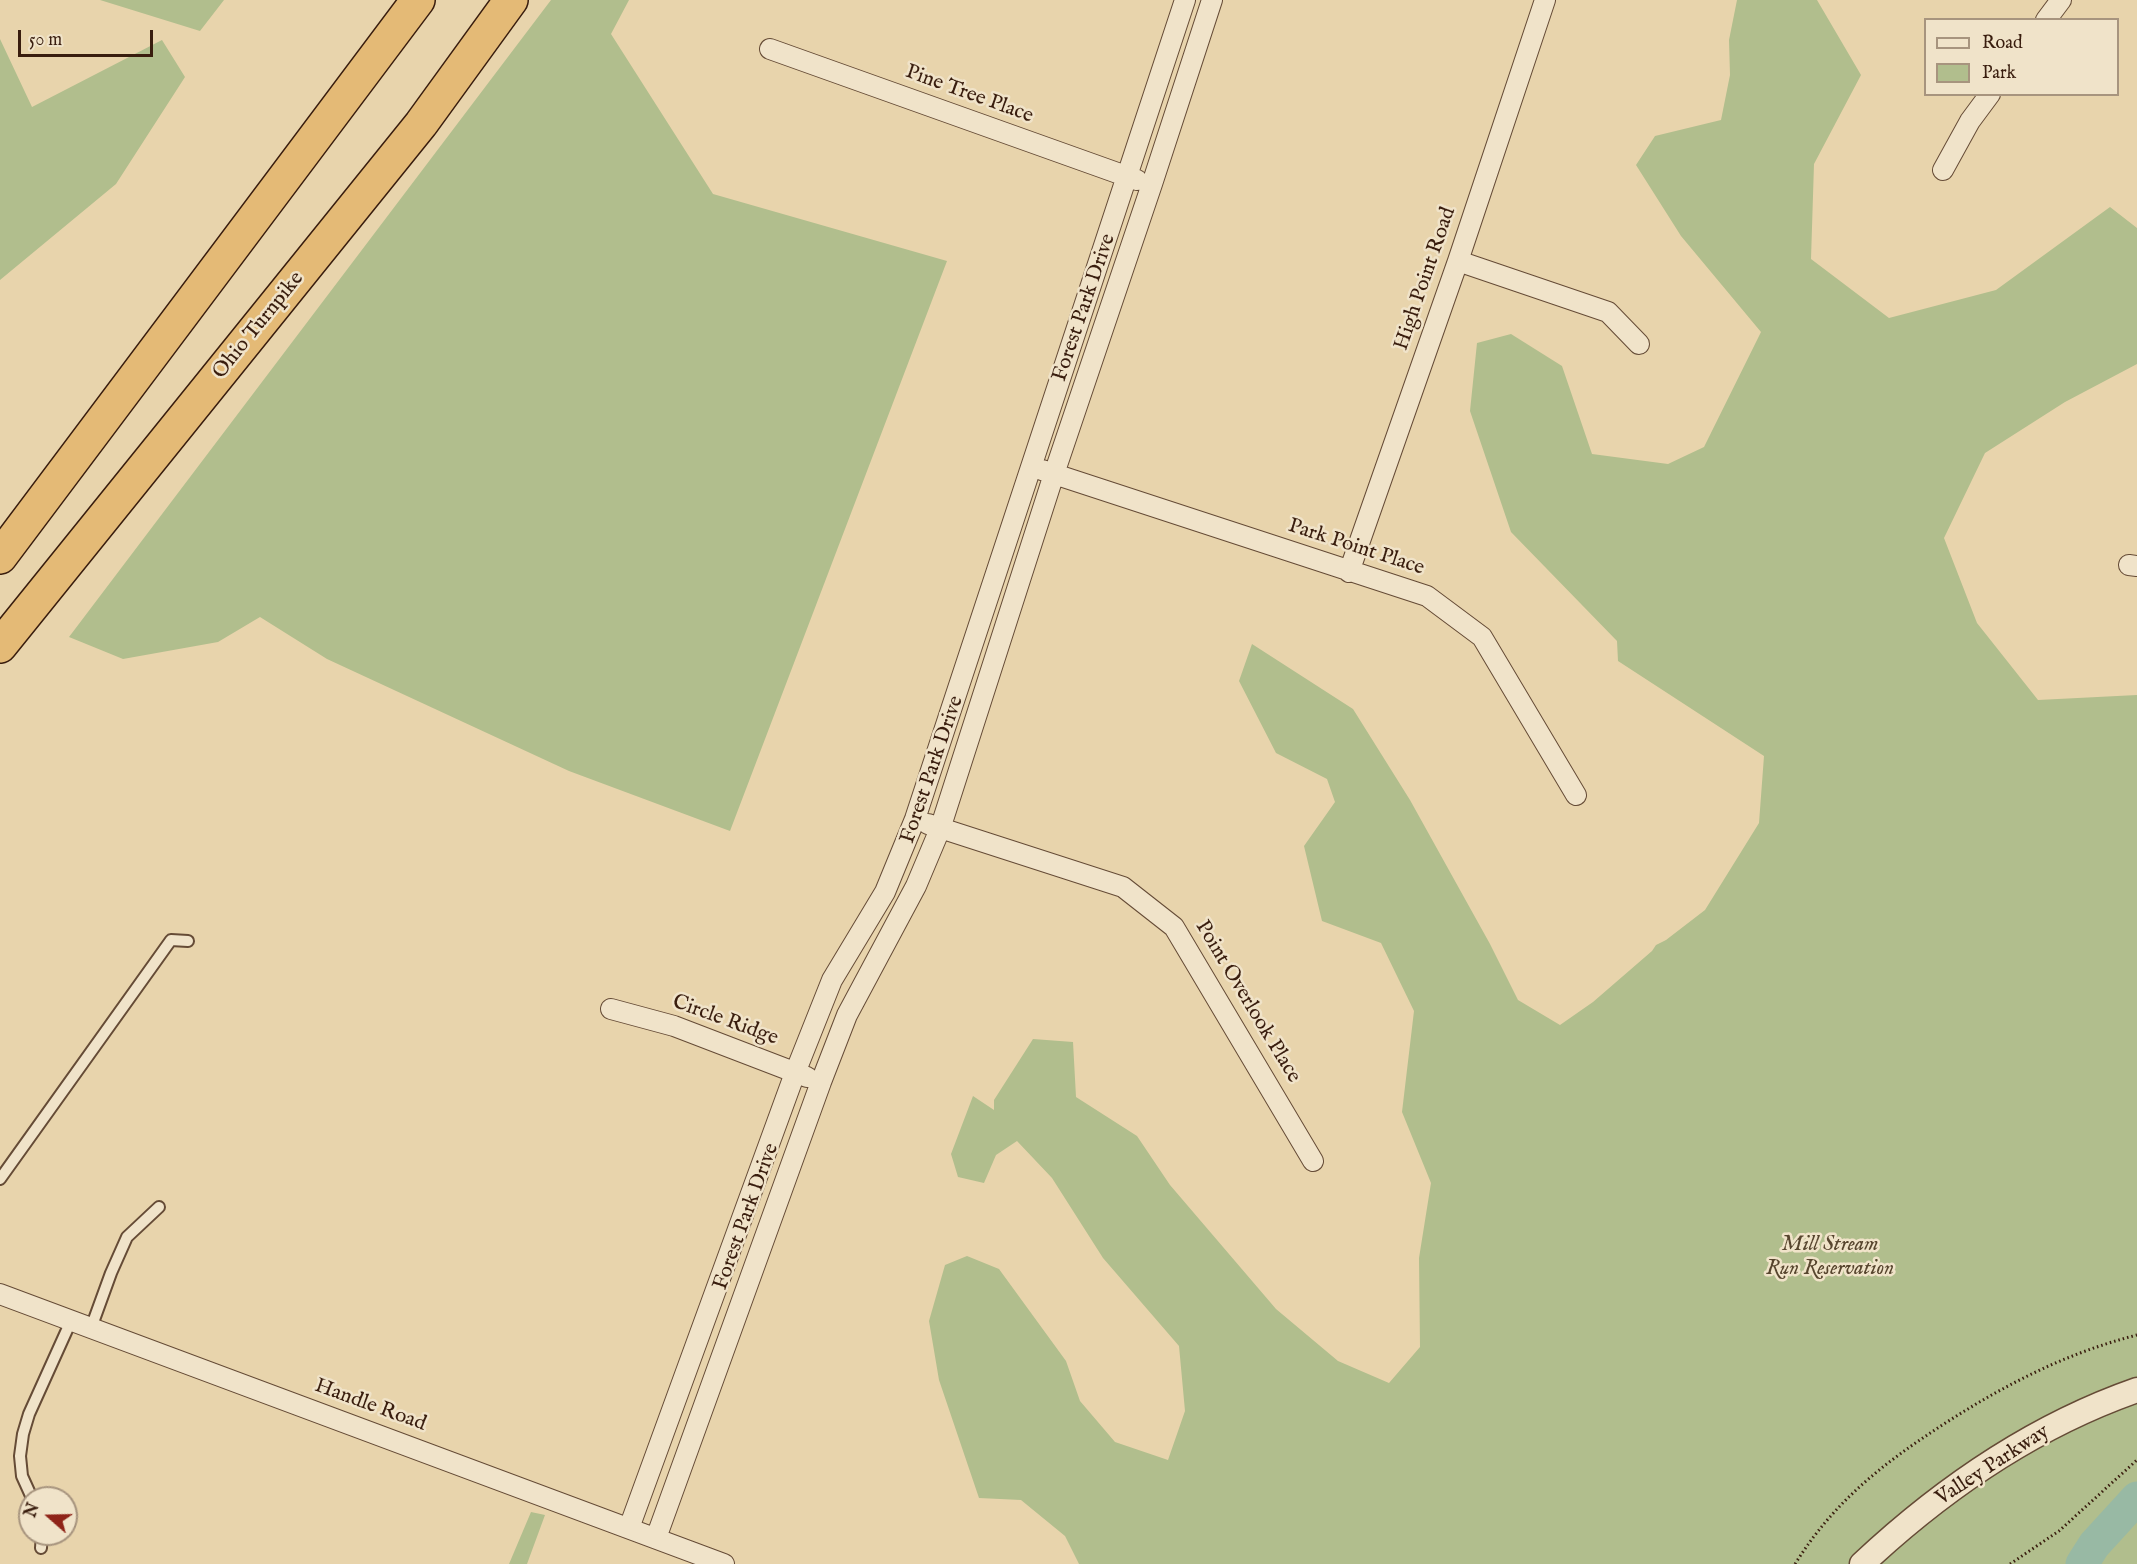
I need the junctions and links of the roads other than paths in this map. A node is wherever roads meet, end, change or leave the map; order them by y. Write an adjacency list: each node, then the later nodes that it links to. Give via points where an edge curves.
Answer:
1 (418, 0): 17 (highway)
2 (511, 0): 19 (highway, Ohio Turnpike, via 421,124)
3 (1185, 0): 11 (street, Forest Park Drive)
4 (1212, 0): 12 (street, Forest Park Drive)
5 (1545, 0): 13 (street, High Point Road)
6 (2061, 0): 7 (street)
7 (2048, 18)
8 (770, 49): 11 (street, Pine Tree Place)
9 (1989, 96): 10 (street)
10 (1943, 170)
11 (1126, 177): 12 (street, Pine Tree Place); 15 (street, Forest Park Drive)
12 (1152, 184): 16 (street, Forest Park Drive)
13 (1458, 261): 14 (street, via 1608,312); 18 (street, High Point Road)
14 (1640, 344)
15 (1031, 466): 16 (street, Park Point Place); 21 (street, Forest Park Drive)
16 (1054, 474): 18 (street, Park Point Place); 22 (street, Forest Park Drive)
17 (0, 557)
18 (1349, 572): 20 (street, Park Point Place, via 1427,596 1482,637)
19 (0, 646)
20 (1576, 795)
21 (915, 819): 22 (street, Point Overlook Place); 25 (street, Forest Park Drive, via 885,892 832,980)
22 (940, 829): 26 (street, Forest Park Drive, via 916,886 847,1015); 27 (street, Point Overlook Place, via 1123,887 1174,927)
23 (188, 941): 28 (lane, via 171,940)
24 (611, 1009): 25 (street, Circle Ridge, via 674,1026)
25 (795, 1073): 26 (street, Circle Ridge); 35 (street, Forest Park Drive)
26 (821, 1082): 36 (street, Forest Park Drive)
27 (1313, 1161)
28 (0, 1179)
29 (159, 1207): 32 (lane, via 127,1237)
30 (0, 1294): 31 (street, Handle Road)
31 (71, 1321): 32 (street, Handle Road); 34 (lane, via 23,1434 20,1456)
32 (91, 1328): 35 (street, Handle Road)
33 (2137, 1390): 38 (street, Valley Parkway, via 2055,1426 1982,1468 1903,1526)
34 (27, 1486)
35 (629, 1528): 36 (street, Handle Road)
36 (656, 1538): 37 (street, Handle Road)
37 (724, 1564)
38 (1862, 1564)

